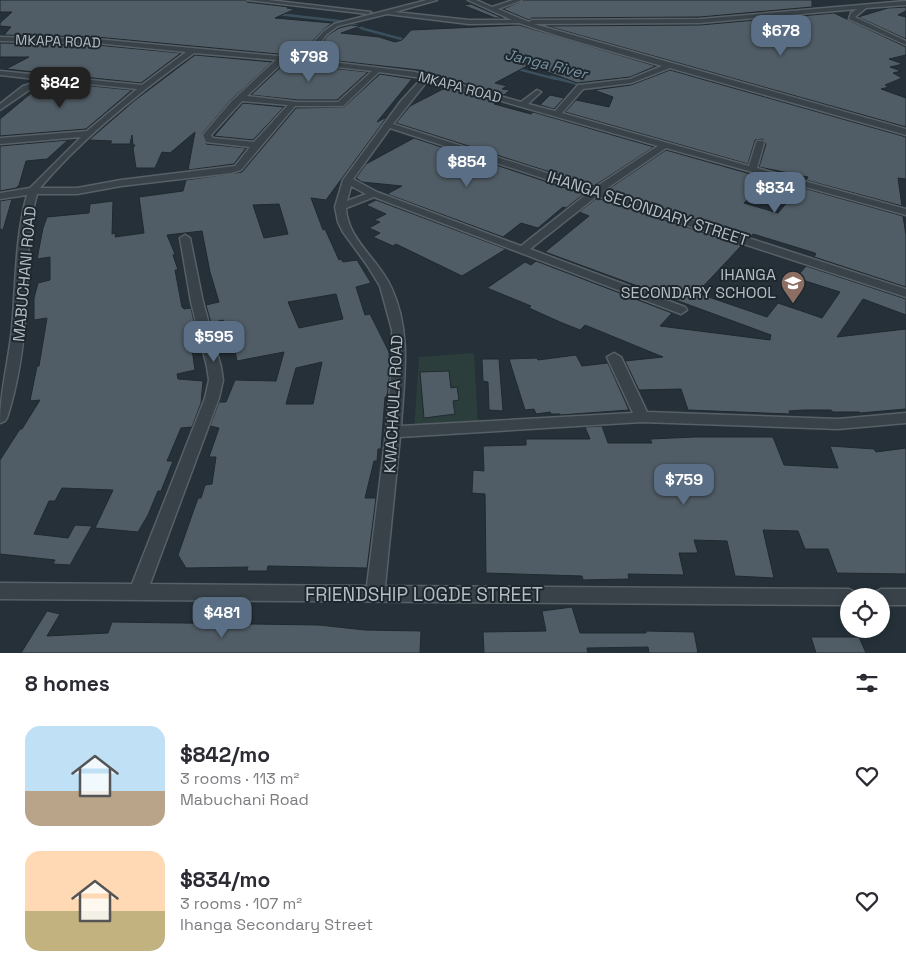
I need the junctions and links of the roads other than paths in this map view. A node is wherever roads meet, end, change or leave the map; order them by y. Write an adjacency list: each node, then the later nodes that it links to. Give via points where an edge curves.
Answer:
1 (250, 0): 11 (street)
2 (434, 0): 11 (street)
3 (471, 0): 9 (street)
4 (519, 0): 9 (street)
5 (875, 0): 7 (street)
6 (906, 3): 7 (street)
7 (886, 5): 8 (street)
8 (863, 8): 10 (street); 12 (street)
9 (492, 9): 13 (street)
10 (838, 10): 12 (street); 13 (street, via 692,21)
11 (379, 12): 13 (street, via 469,22); 18 (street, via 336,24)
12 (853, 14): 15 (street, via 852,18 857,22)
13 (521, 22): 19 (street)
14 (0, 39): 16 (street, MKAPA ROAD, via 62,39)
15 (906, 43)
16 (192, 50): 17 (street, MKAPA ROAD); 24 (street, MABUCHANI ROAD)
17 (282, 59): 18 (street, MKAPA ROAD); 26 (street)
18 (302, 61): 20 (street, MKAPA ROAD)
19 (671, 65): 30 (street, via 631,81 584,86); 32 (street)
20 (378, 69): 22 (street, MKAPA ROAD); 27 (street, via 340,104)
21 (0, 73): 23 (street)
22 (427, 77): 28 (street, MKAPA ROAD); 31 (street)
23 (52, 80): 24 (street); 29 (street, via 26,88)
24 (142, 87): 33 (street, MABUCHANI ROAD)
25 (537, 92): 28 (street)
26 (241, 98): 27 (street); 36 (street, via 207,138)
27 (295, 104): 36 (street)
28 (522, 104): 30 (street, MKAPA ROAD)
29 (0, 108)
30 (557, 114): 37 (street, MKAPA ROAD)
31 (389, 125): 39 (street); 41 (street, IHANGA SECONDARY STREET)
32 (906, 132)
33 (87, 134): 34 (street); 40 (street, MABUCHANI ROAD)
34 (0, 142)
35 (760, 143): 38 (street)
36 (256, 145): 40 (street, via 238,168 228,171 77,191)
37 (665, 145): 38 (street, MKAPA ROAD); 41 (street)
38 (752, 170): 45 (street, MKAPA ROAD)
39 (348, 180): 42 (street); 44 (street)
40 (32, 191): 43 (street); 52 (street, MABUCHANI ROAD, via 10,394)
41 (595, 192): 47 (street); 48 (street, IHANGA SECONDARY STREET)
42 (374, 194): 44 (street); 47 (street)
43 (0, 196)
44 (340, 207): 54 (street, KWACHAULA ROAD, via 345,228 384,284 397,322)
45 (906, 212)
46 (185, 238): 56 (street, via 216,380)
47 (523, 249): 49 (street)
48 (906, 292)
49 (681, 310)
50 (614, 357): 51 (street)
51 (642, 417): 53 (street, via 829,424); 54 (street)
52 (0, 418)
53 (906, 418)
54 (394, 432): 57 (street, KWACHAULA ROAD)
55 (0, 591): 56 (street, FRIENDSHIP LOGDE STREET)
56 (138, 592): 57 (street, FRIENDSHIP LOGDE STREET)
57 (375, 593): 58 (street, FRIENDSHIP LOGDE STREET)
58 (840, 597)
59 (890, 597): 60 (street)
60 (906, 597)

